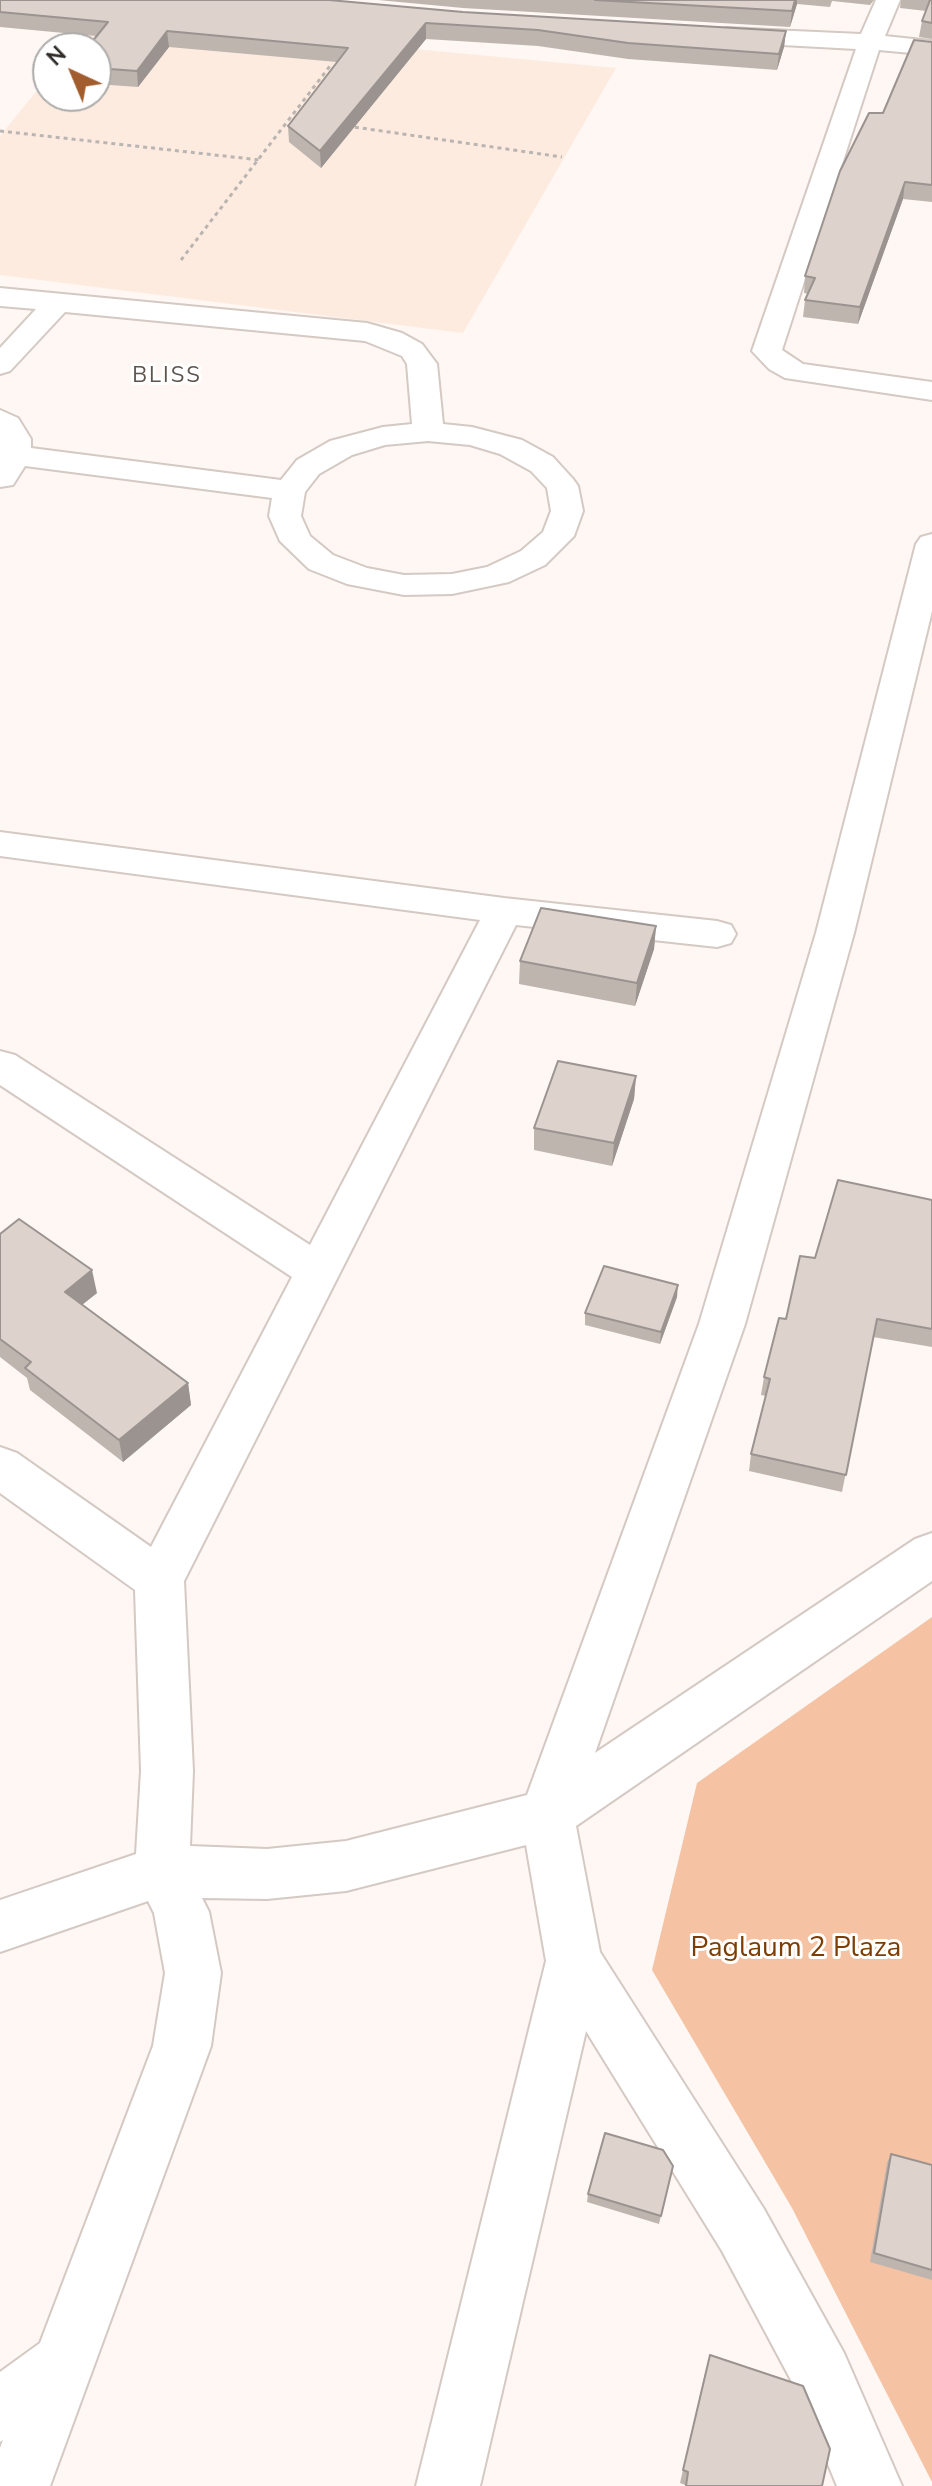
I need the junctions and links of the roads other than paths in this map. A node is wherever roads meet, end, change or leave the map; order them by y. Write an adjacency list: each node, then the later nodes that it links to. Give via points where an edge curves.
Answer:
1 (888, 0): 3 (street)
2 (701, 34): 3 (street)
3 (870, 42): 4 (street); 8 (street, via 767,351 795,372)
4 (932, 48)
5 (0, 297): 6 (street)
6 (57, 303): 7 (street); 10 (street, via 367,332 392,339 412,350 422,364)
7 (0, 365)
8 (932, 391)
9 (0, 419): 11 (street, via 16,439)
10 (428, 432): 12 (street, via 383,436 341,448 308,467); 12 (street, via 498,443 542,464 562,486 567,511 558,536 533,558 497,575 452,584 404,585 359,577 321,562 296,541 285,516)
11 (8, 467): 12 (street)
12 (289, 491)
13 (932, 544): 22 (street, via 835,933 722,1324)
14 (0, 844): 15 (street)
15 (504, 911): 16 (street); 18 (street)
16 (717, 934)
17 (0, 1065): 18 (street)
18 (318, 1272): 21 (street)
19 (0, 1467): 21 (street)
20 (932, 1554): 22 (street)
21 (159, 1580): 23 (street, via 167,1771)
22 (547, 1815): 23 (street, via 346,1866 267,1874); 25 (street)
23 (162, 1871): 24 (street); 26 (street, via 181,1912 193,1973 182,2046)
24 (0, 1926)
25 (574, 1961): 29 (street); 30 (street, via 743,2230 822,2375)
26 (64, 2364): 27 (street); 28 (street)
27 (0, 2410)
28 (18, 2486)
29 (448, 2486)
30 (870, 2486)

